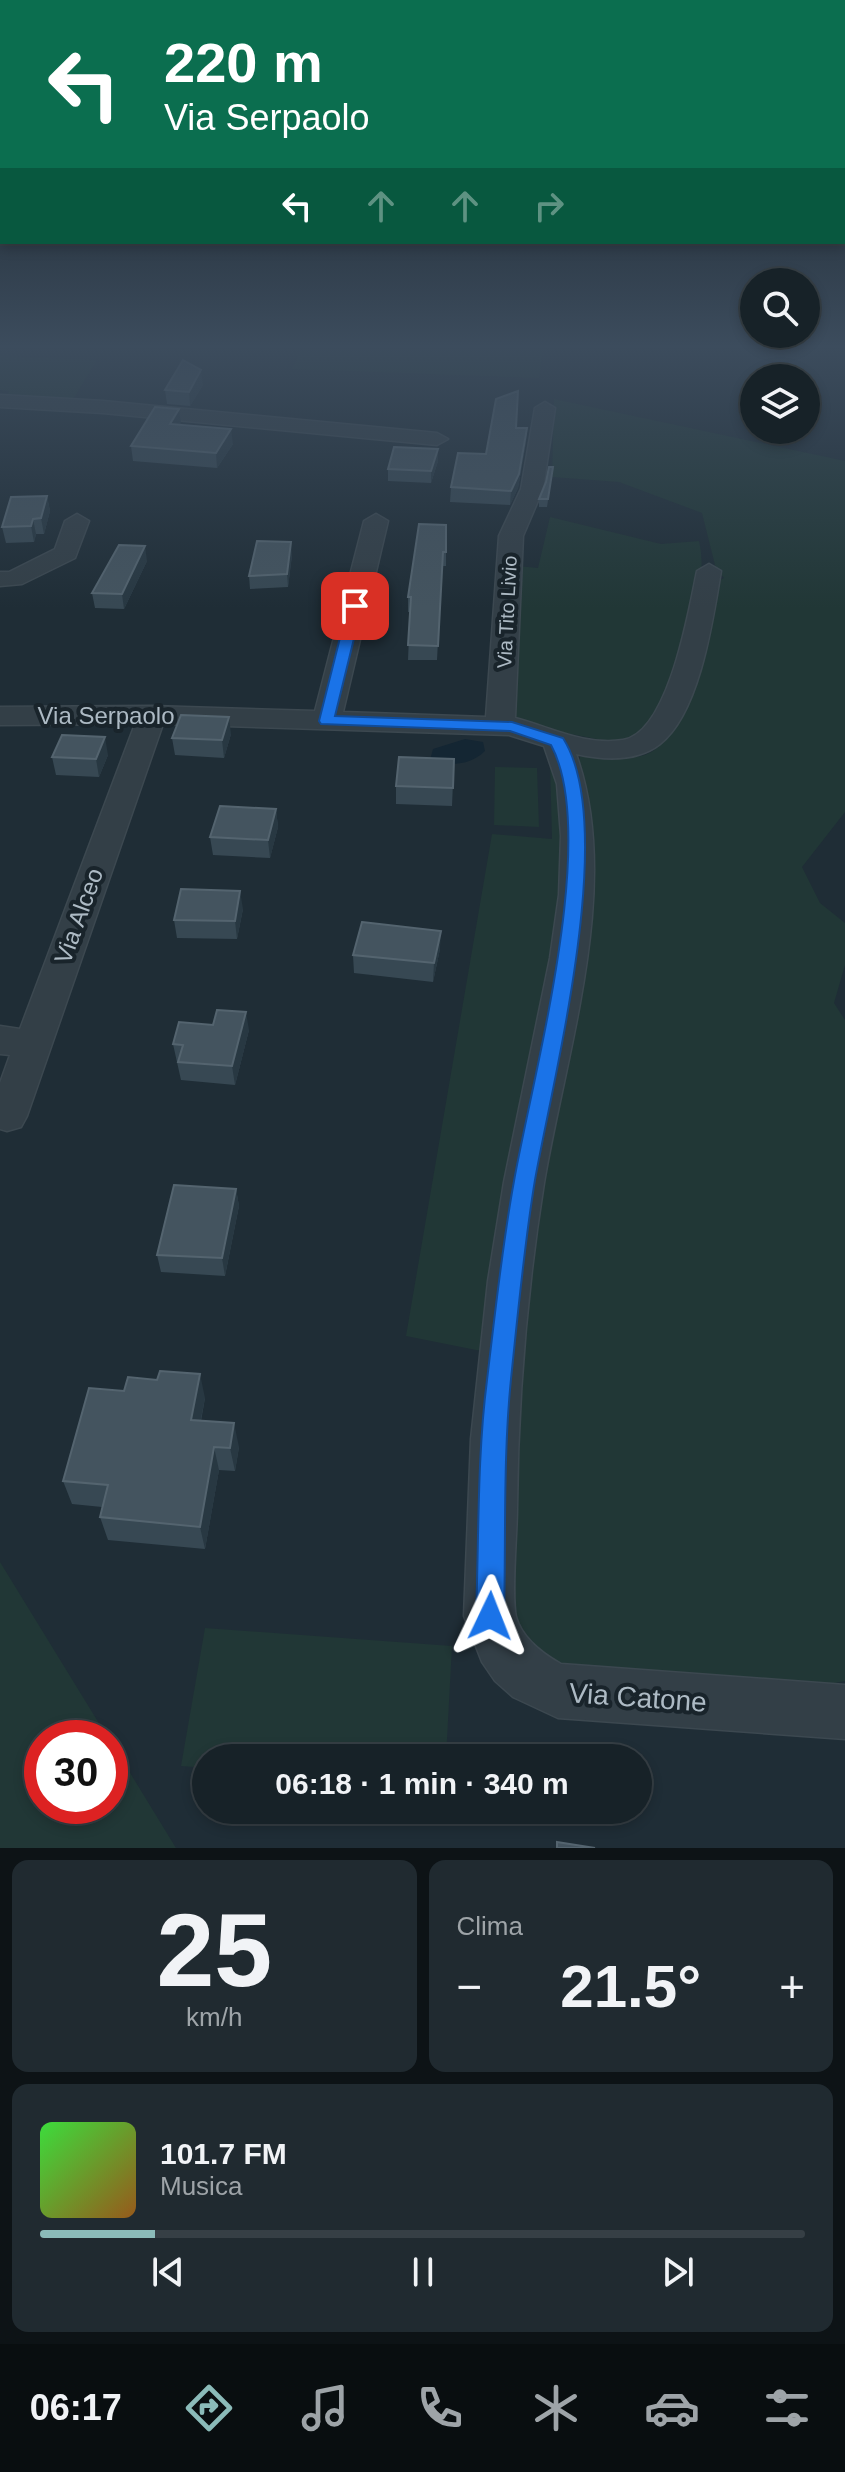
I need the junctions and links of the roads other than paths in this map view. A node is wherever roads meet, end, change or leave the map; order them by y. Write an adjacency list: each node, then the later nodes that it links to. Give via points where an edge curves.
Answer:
1 (398, 435): 3 (street)
2 (541, 435): 11 (street, Via Tito Livio, via 532,489 511,536)
3 (437, 439)
4 (77, 521): 7 (street, via 66,553 13,579)
5 (376, 521): 10 (street)
6 (709, 571): 12 (street, Via Serpaolo, via 676,700 653,740 620,749)
7 (0, 579)
8 (152, 715): 9 (street, Via Serpaolo); 10 (street, Via Serpaolo); 13 (street, Via Alceo)
9 (0, 716)
10 (327, 721): 11 (street, Via Serpaolo)
11 (500, 726): 12 (street, Via Serpaolo)
12 (557, 742): 15 (street, Via Catone, via 567,759 575,817 574,922 524,1184 498,1384 490,1616 503,1651 529,1678 558,1691)
13 (16, 1042): 14 (street, Via Alceo)
14 (7, 1116)
15 (845, 1712)

